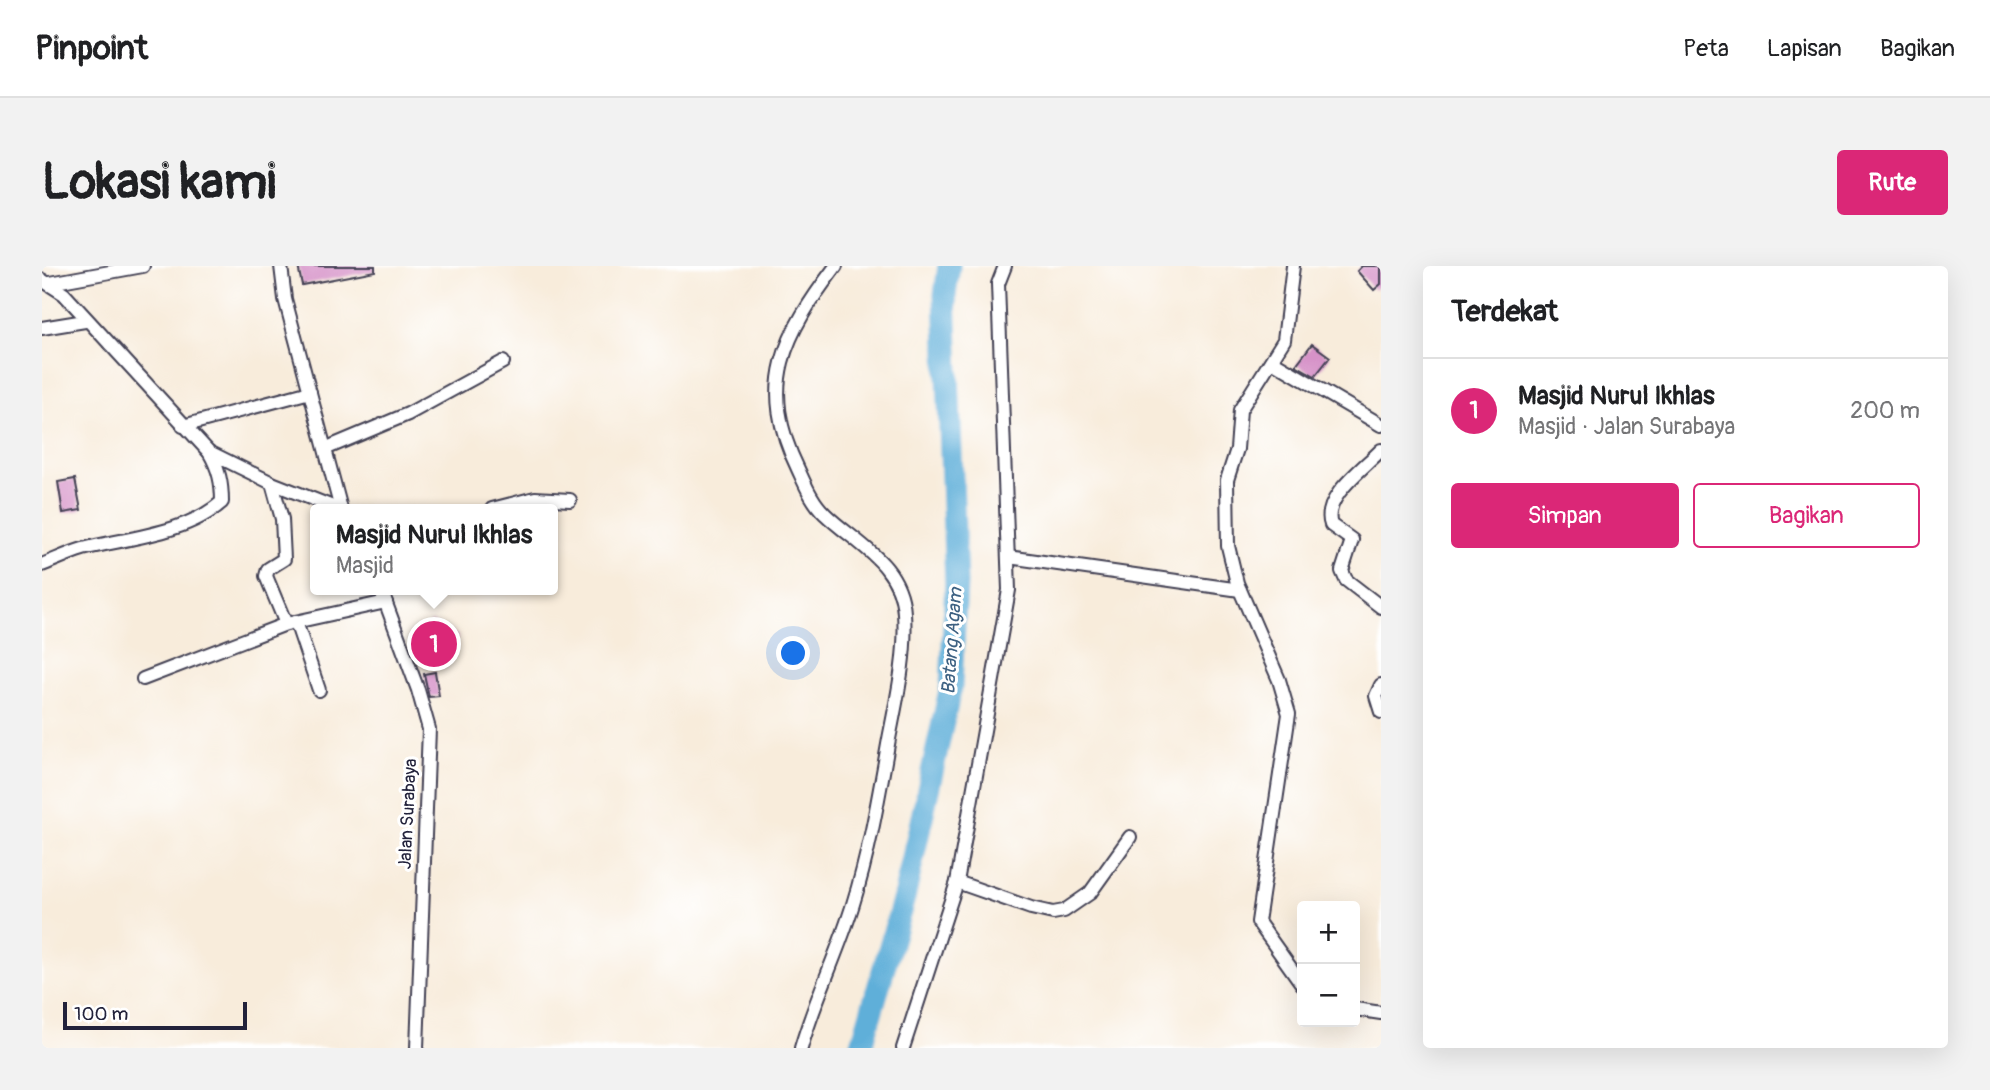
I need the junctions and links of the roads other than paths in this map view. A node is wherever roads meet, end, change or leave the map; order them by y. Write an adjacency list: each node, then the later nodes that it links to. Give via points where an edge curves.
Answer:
1 (142, 266): 6 (street)
2 (281, 266): 12 (street, via 285,299)
3 (836, 266): 39 (street, via 803,309 787,345 778,381 780,428 818,506 876,554 893,579 902,598 904,625 899,688 870,839 850,914)
4 (1005, 266): 23 (street, via 998,285)
5 (1293, 266): 10 (street, via 1284,340)
6 (126, 267): 7 (street)
7 (46, 281): 8 (street)
8 (85, 321): 9 (street); 14 (street)
9 (42, 328)
10 (1272, 361): 13 (street); 25 (street, via 1240,410 1237,449 1227,480 1228,546)
11 (503, 362): 15 (street, via 408,414)
12 (310, 392): 14 (street); 15 (street)
13 (1381, 425)
14 (183, 426): 17 (street)
15 (327, 448): 21 (street)
16 (1381, 450): 27 (street, via 1333,500 1329,519 1352,540 1342,564 1346,580)
17 (209, 452): 18 (street); 24 (street, via 222,489 222,502 215,508 178,526 79,550)
18 (272, 483): 20 (street); 28 (street, via 282,519 284,559 268,569 266,576)
19 (570, 500): 22 (street, via 535,498)
20 (327, 504)
21 (339, 504)
22 (512, 504)
23 (1008, 557): 25 (street); 34 (street, via 1009,590)
24 (42, 565)
25 (1240, 590): 35 (street, via 1289,714 1258,922)
26 (384, 596): 28 (street); 38 (street, Jalan Surabaya, via 429,729)
27 (1381, 607)
28 (291, 623): 29 (street); 31 (street)
29 (143, 679)
30 (1381, 685): 32 (street, via 1376,696)
31 (319, 690)
32 (1381, 712)
33 (1130, 837): 34 (street, via 1090,893 1064,911 1031,908)
34 (957, 882): 40 (street)
35 (1297, 977)
36 (1360, 1010): 37 (street)
37 (1381, 1013)
38 (417, 1048)
39 (800, 1048)
40 (903, 1048)

